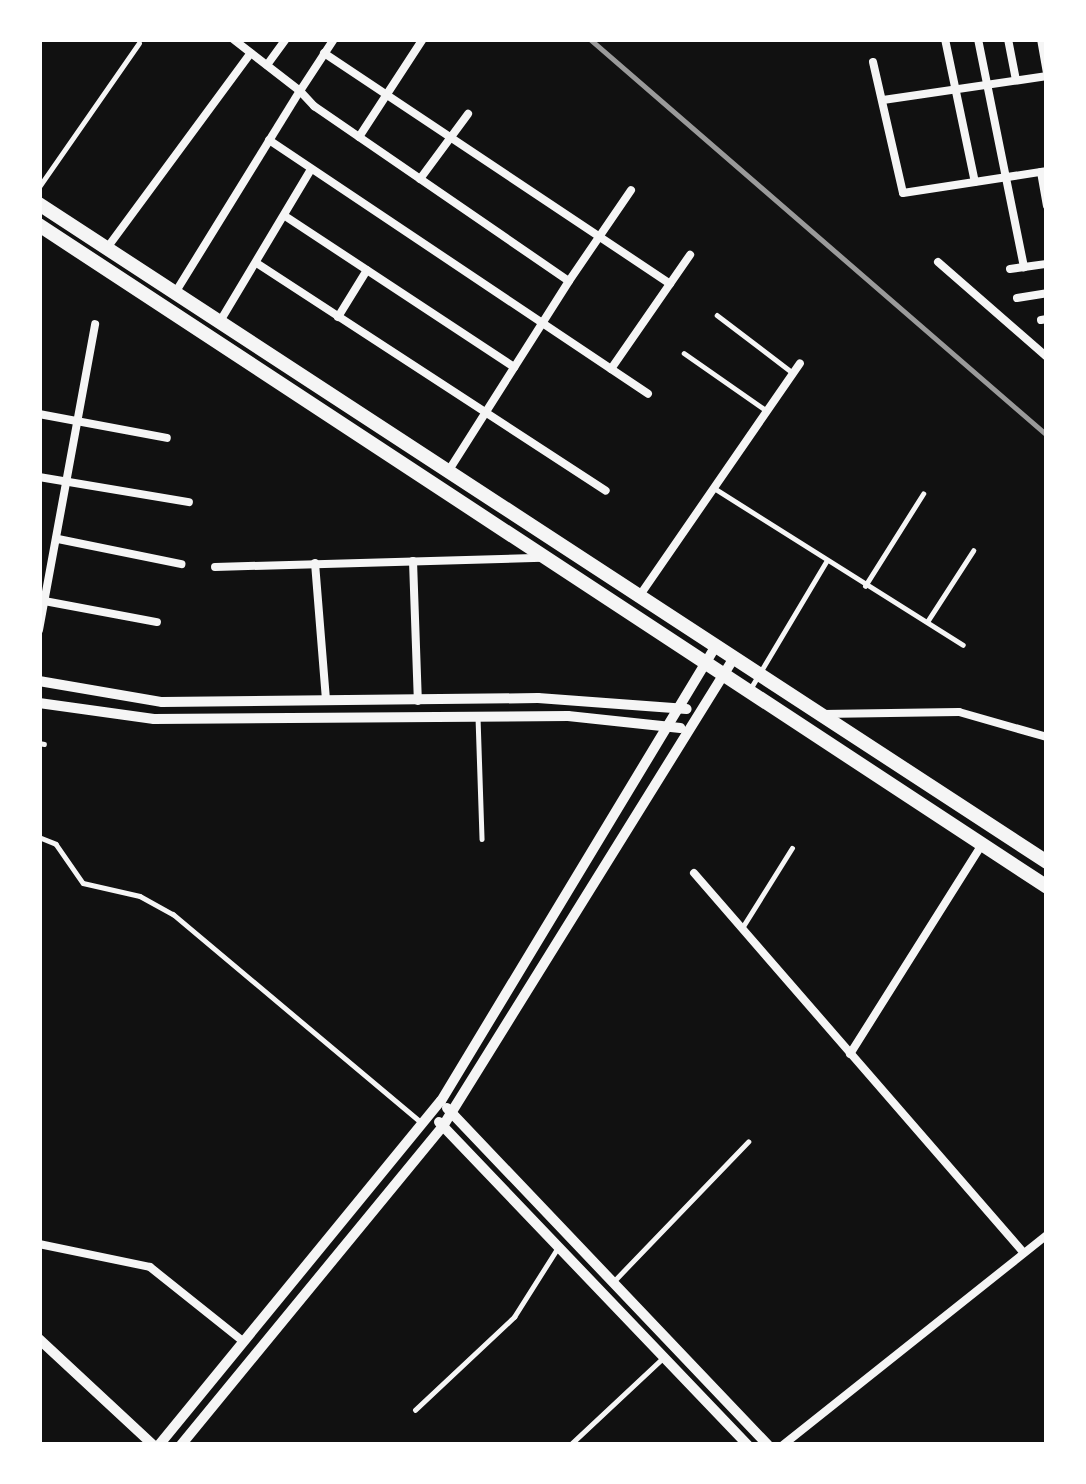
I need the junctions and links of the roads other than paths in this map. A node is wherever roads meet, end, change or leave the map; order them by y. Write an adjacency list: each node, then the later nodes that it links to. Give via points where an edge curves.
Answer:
1 (233, 39): 10 (street)
2 (286, 39): 13 (street)
3 (334, 39): 11 (street)
4 (422, 39): 19 (street)
5 (945, 39): 17 (street)
6 (978, 39): 16 (street)
7 (1008, 39): 15 (street)
8 (1041, 39): 14 (street)
9 (139, 43): 30 (lane)
10 (251, 53): 13 (street); 37 (street)
11 (324, 53): 18 (street); 19 (street)
12 (873, 62): 20 (street)
13 (267, 65): 18 (street)
14 (1047, 74): 15 (street)
15 (1016, 80): 16 (street)
16 (988, 85): 17 (street); 27 (street)
17 (957, 89): 20 (street); 29 (street)
18 (300, 91): 22 (street); 23 (street)
19 (387, 98): 22 (street); 24 (street)
20 (883, 100): 29 (street, via 903,193)
21 (468, 114): 24 (street)
22 (359, 137): 28 (street)
23 (269, 140): 25 (street); 47 (street)
24 (450, 140): 28 (street); 36 (street)
25 (311, 169): 34 (street); 54 (street)
26 (1044, 171): 27 (street); 33 (street)
27 (1006, 177): 29 (street); 42 (street)
28 (420, 179): 45 (street)
29 (975, 182)
30 (39, 187)
31 (631, 190): 36 (street)
32 (39, 204): 37 (main road)
33 (1047, 205)
34 (288, 218): 40 (street); 44 (street)
35 (39, 225): 76 (main road)
36 (599, 236): 45 (street); 46 (street)
37 (106, 249): 47 (main road)
38 (690, 255): 46 (street)
39 (938, 262): 56 (street)
40 (258, 264): 51 (street); 53 (street)
41 (1047, 264): 42 (street)
42 (1024, 267): 43 (street)
43 (1010, 269)
44 (367, 270): 51 (street); 58 (street)
45 (568, 281): 54 (street)
46 (670, 284): 59 (street)
47 (175, 293): 53 (main road)
48 (1047, 293): 49 (street)
49 (1017, 298)
50 (717, 315): 60 (lane)
51 (338, 317): 62 (street)
52 (95, 324): 65 (street)
53 (219, 324): 67 (main road)
54 (541, 324): 58 (street); 59 (street)
55 (684, 353): 63 (lane)
56 (1047, 357)
57 (800, 363): 60 (street)
58 (514, 367): 62 (street)
59 (611, 370): 61 (street)
60 (793, 373): 63 (street)
61 (648, 394)
62 (486, 412): 67 (street); 71 (street)
63 (766, 412): 70 (street)
64 (39, 414): 65 (street)
65 (79, 422): 66 (street); 69 (street)
66 (167, 438)
67 (448, 472): 83 (main road)
68 (39, 477): 69 (street)
69 (69, 482): 73 (street); 74 (street)
70 (714, 488): 78 (lane); 83 (street)
71 (606, 491)
72 (923, 494): 82 (lane)
73 (189, 502)
74 (58, 539): 80 (street); 84 (street)
75 (973, 551): 86 (lane)
76 (542, 558): 77 (street); 91 (main road)
77 (413, 561): 79 (street); 96 (street)
78 (826, 562): 82 (lane); 94 (lane)
79 (315, 563): 81 (street); 97 (street)
80 (181, 564)
81 (215, 567)
82 (866, 586): 86 (lane)
83 (638, 598): 89 (main road)
84 (42, 600): 85 (street); 87 (street)
85 (157, 622)
86 (927, 623): 88 (lane)
87 (39, 630)
88 (963, 645)
89 (714, 649): 90 (main road); 91 (street)
90 (732, 661): 92 (street); 94 (main road)
91 (706, 665): 92 (main road); 98 (street)
92 (723, 676): 94 (main road); 99 (street)
93 (39, 682): 97 (street, via 162,702)
94 (753, 684): 100 (main road); 107 (main road)
95 (39, 703): 101 (street, via 154,719)
96 (418, 703): 97 (street); 98 (street, via 571,698)
97 (326, 704)
98 (685, 708): 99 (street); 102 (street)
99 (700, 712): 103 (street)
100 (815, 715): 104 (street, via 959,712); 109 (main road)
101 (478, 717): 102 (street); 106 (lane)
102 (674, 727): 103 (street); 114 (street)
103 (689, 730): 115 (street)
104 (1047, 737)
105 (39, 837): 116 (lane, via 56,844 83,883 140,896 173,914)
106 (482, 839)
107 (981, 846): 111 (main road); 113 (street)
108 (792, 848): 112 (lane)
109 (1047, 862)
110 (694, 873): 112 (street)
111 (1047, 887)
112 (742, 928): 113 (street)
113 (850, 1054): 122 (street)
114 (441, 1101): 115 (street); 116 (street)
115 (452, 1113): 117 (street); 123 (street)
116 (428, 1119): 117 (street); 125 (street)
117 (443, 1126): 121 (street); 129 (street)
118 (748, 1142): 123 (lane)
119 (1047, 1235): 122 (street)
120 (39, 1244): 125 (street, via 150,1267)
121 (560, 1246): 126 (street); 127 (lane, via 514,1318)
122 (1024, 1253): 133 (street)
123 (614, 1281): 132 (street)
124 (39, 1339): 128 (street)
125 (244, 1342): 128 (street)
126 (664, 1357): 130 (lane); 131 (street)
127 (415, 1410)
128 (156, 1445)
129 (181, 1445)
130 (570, 1445)
131 (748, 1445)
132 (768, 1445)
133 (783, 1445)

